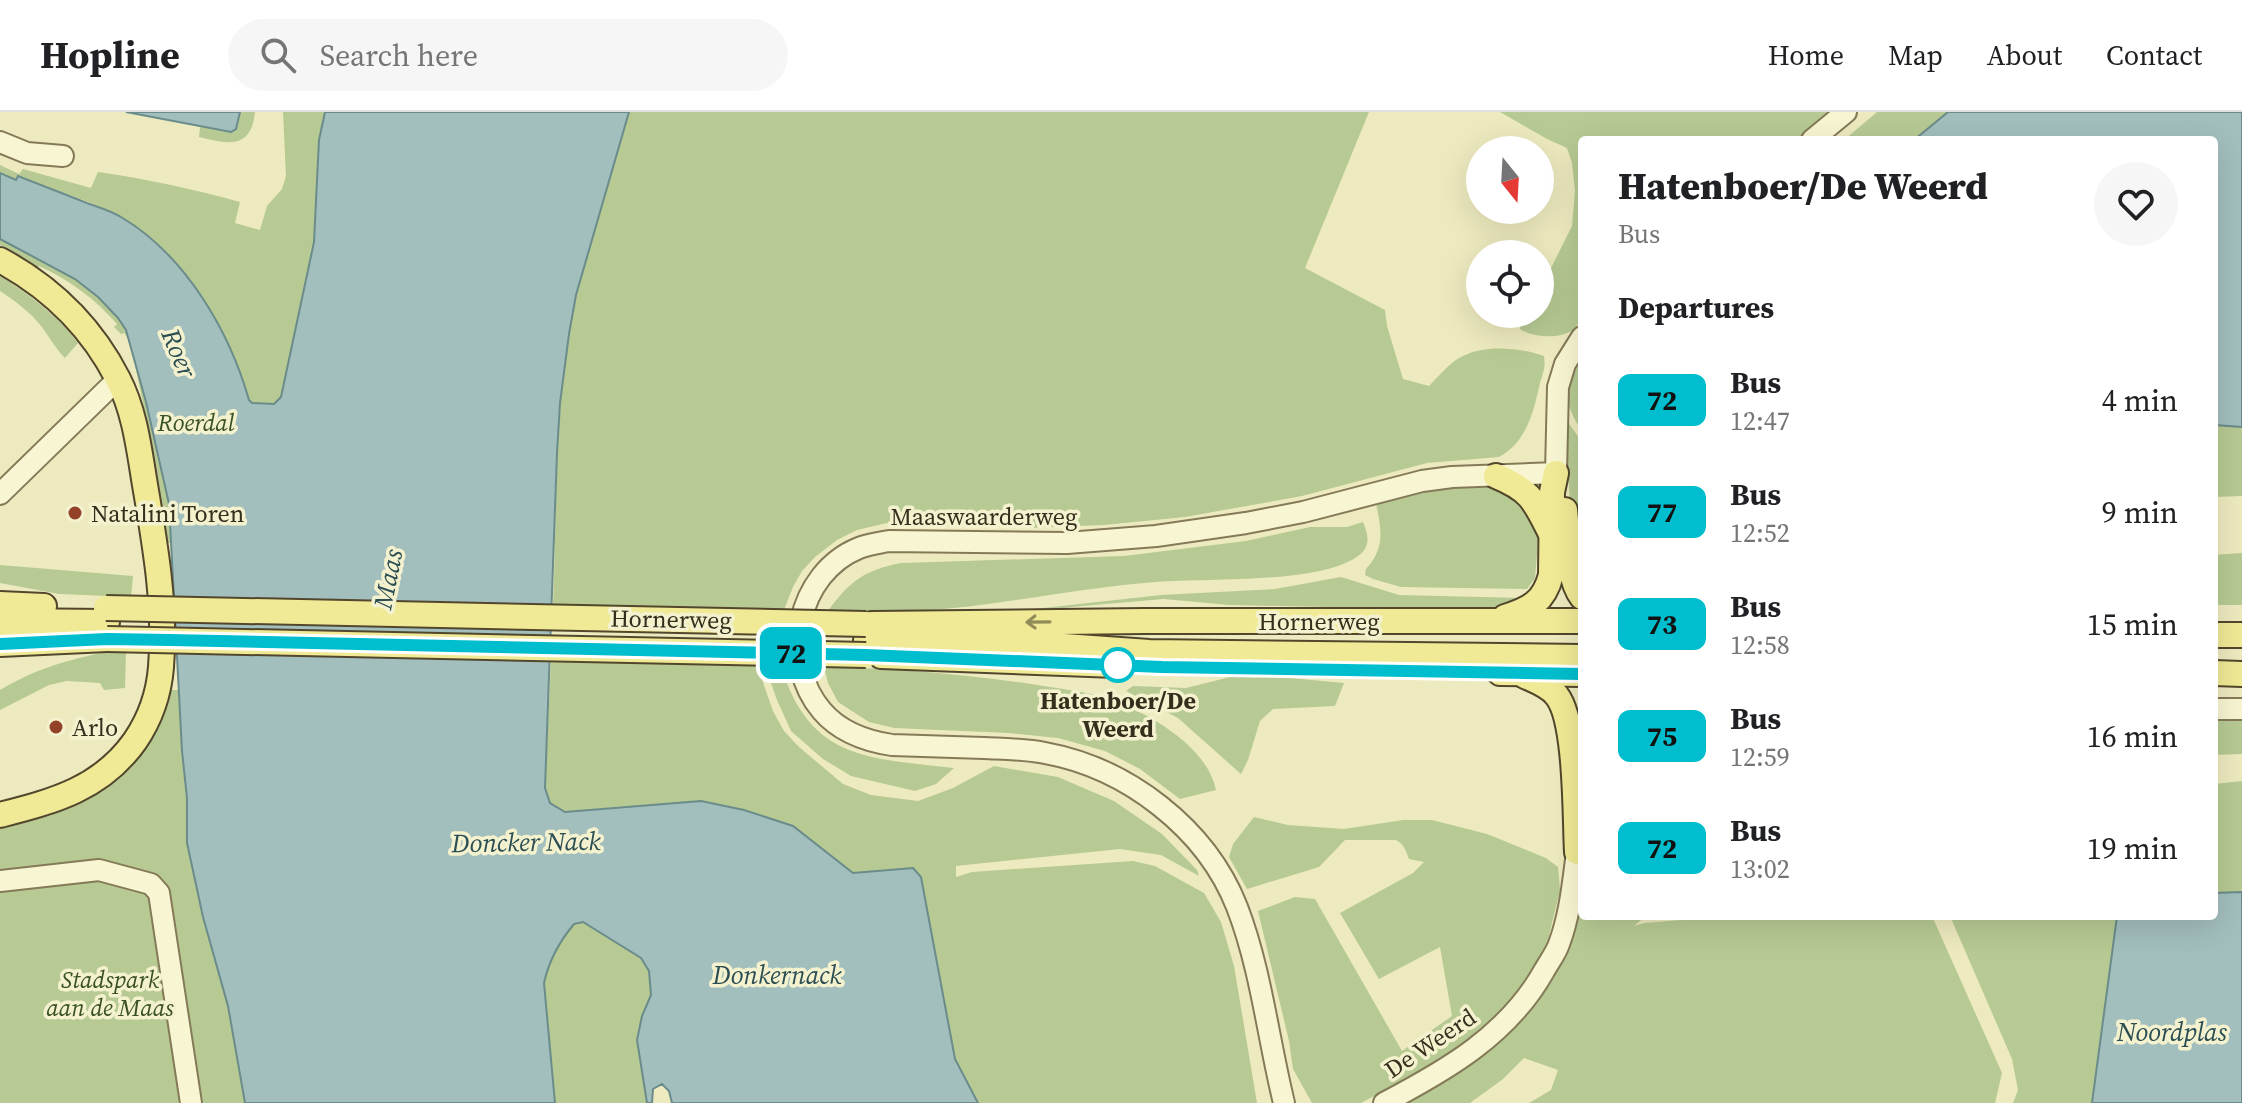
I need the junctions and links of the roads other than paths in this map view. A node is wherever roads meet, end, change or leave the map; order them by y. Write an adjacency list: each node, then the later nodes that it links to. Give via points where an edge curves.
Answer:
1 (1846, 112): 2 (street)
2 (1817, 136)
3 (0, 142): 4 (street, via 27,153)
4 (63, 156)
5 (0, 260): 7 (main road, via 29,276 73,314)
6 (1578, 343): 8 (street, via 1558,387)
7 (118, 379): 10 (street); 33 (main road, via 134,421 158,571 161,666 153,706 134,741 100,777 71,794)
8 (1556, 473): 9 (street, Maaswaarderweg); 11 (main road); 12 (main road)
9 (1496, 476): 11 (main road, via 1528,493); 38 (street, Maaswaarderweg, via 1422,481 1288,515 1156,536 1067,543 873,544 836,562 804,607 798,645 803,677 821,710 849,733 892,745 1059,756 1123,782 1178,821 1210,858 1236,905)
10 (0, 494)
11 (1552, 534): 15 (main road, via 1545,593 1527,609)
12 (1578, 592)
13 (0, 604): 17 (main road, Hornerweg)
14 (0, 621): 17 (main road, Hornerweg)
15 (1487, 621): 16 (main road, Hornerweg); 21 (main road, Hornerweg, one-way to 21, via 1132,621)
16 (1578, 621)
17 (107, 623): 21 (main road, Hornerweg, bridge); 23 (main road, Hornerweg)
18 (2218, 635): 19 (main road)
19 (2242, 635)
20 (1578, 638): 22 (main road, Hornerweg, via 1152,636)
21 (866, 640): 22 (main road, Hornerweg); 27 (main road, Hornerweg, via 1162,667)
22 (1021, 643): 24 (main road, Hornerweg, via 1149,652)
23 (0, 644)
24 (1578, 657)
25 (2218, 659): 26 (main road)
26 (2242, 659)
27 (1516, 673): 29 (main road, Hornerweg); 34 (main road, via 1551,690 1568,718)
28 (2218, 673): 30 (main road)
29 (1578, 674)
30 (2242, 674)
31 (2218, 709): 32 (street)
32 (2242, 709)
33 (0, 815)
34 (1578, 830)
35 (1578, 862): 39 (street, De Weerd, via 1559,945 1535,987 1471,1052)
36 (0, 881): 37 (street, via 99,870 151,884 159,893)
37 (191, 1103)
38 (1284, 1103)
39 (1384, 1103)

